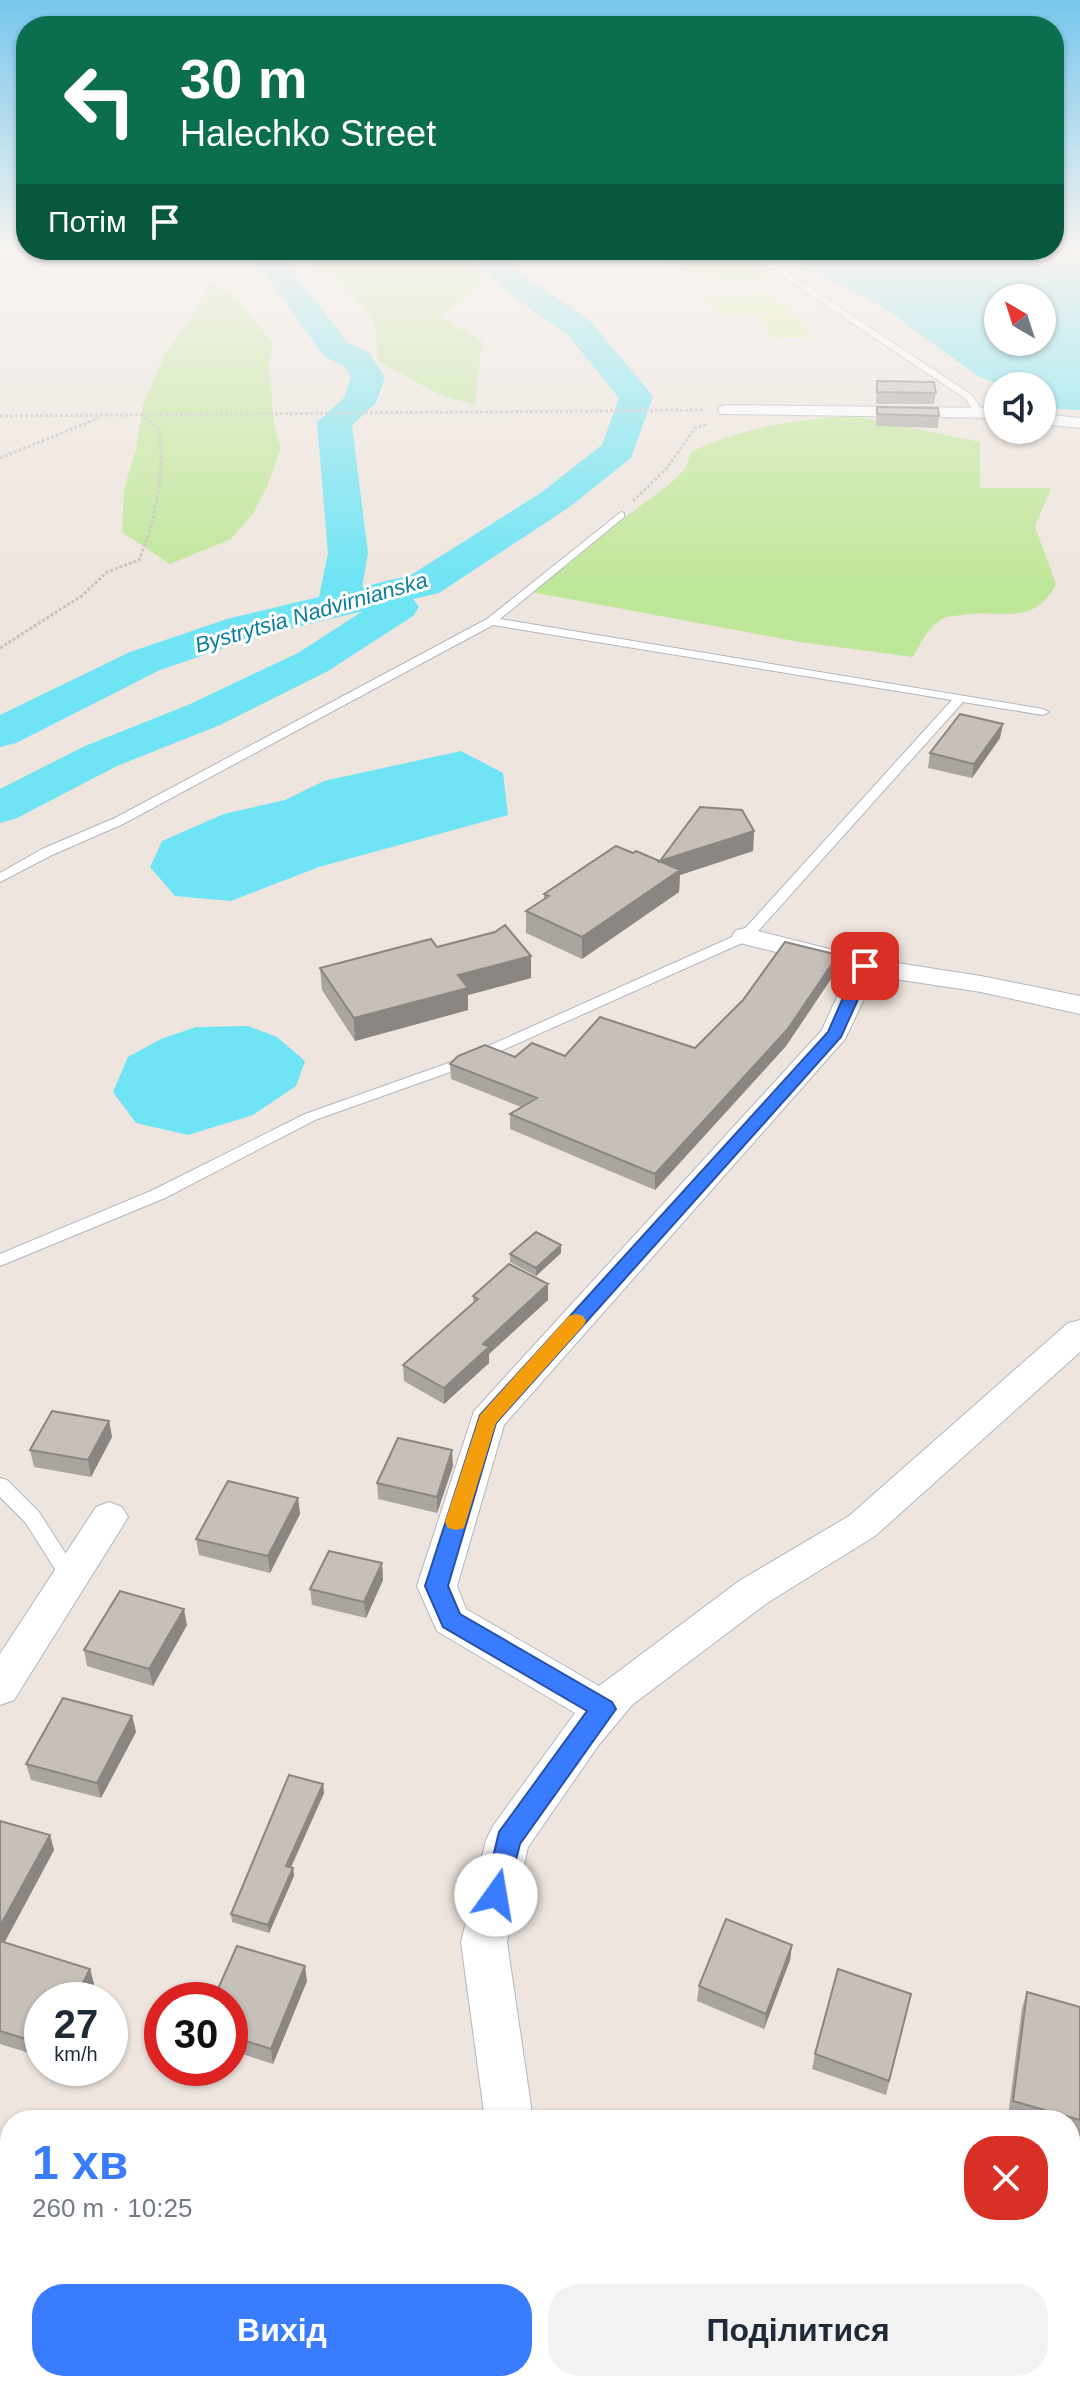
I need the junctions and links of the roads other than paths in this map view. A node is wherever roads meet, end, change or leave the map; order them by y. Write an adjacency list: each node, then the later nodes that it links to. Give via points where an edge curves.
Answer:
1 (914, 361): 2 (lane, via 969,397)
2 (978, 411): 3 (street); 4 (street)
3 (984, 412)
4 (724, 414)
5 (1056, 420): 6 (street)
6 (1080, 423)
7 (624, 510): 8 (lane)
8 (491, 621): 9 (lane); 11 (lane, via 119,821)
9 (959, 700): 10 (lane); 12 (lane)
10 (1043, 712)
11 (0, 878)
12 (746, 936): 13 (street); 15 (lane, via 462,1063 310,1117 159,1194)
13 (865, 966): 14 (street); 21 (street, via 835,1033 487,1420 437,1586 451,1620)
14 (1080, 1005)
15 (0, 1260)
16 (1080, 1332): 21 (street, via 862,1526 753,1592)
17 (0, 1485): 19 (lane, via 32,1517)
18 (109, 1517): 19 (street)
19 (71, 1579): 20 (street)
20 (0, 1688)
21 (604, 1709): 22 (street, via 508,1840 484,1942)
22 (508, 2110)

